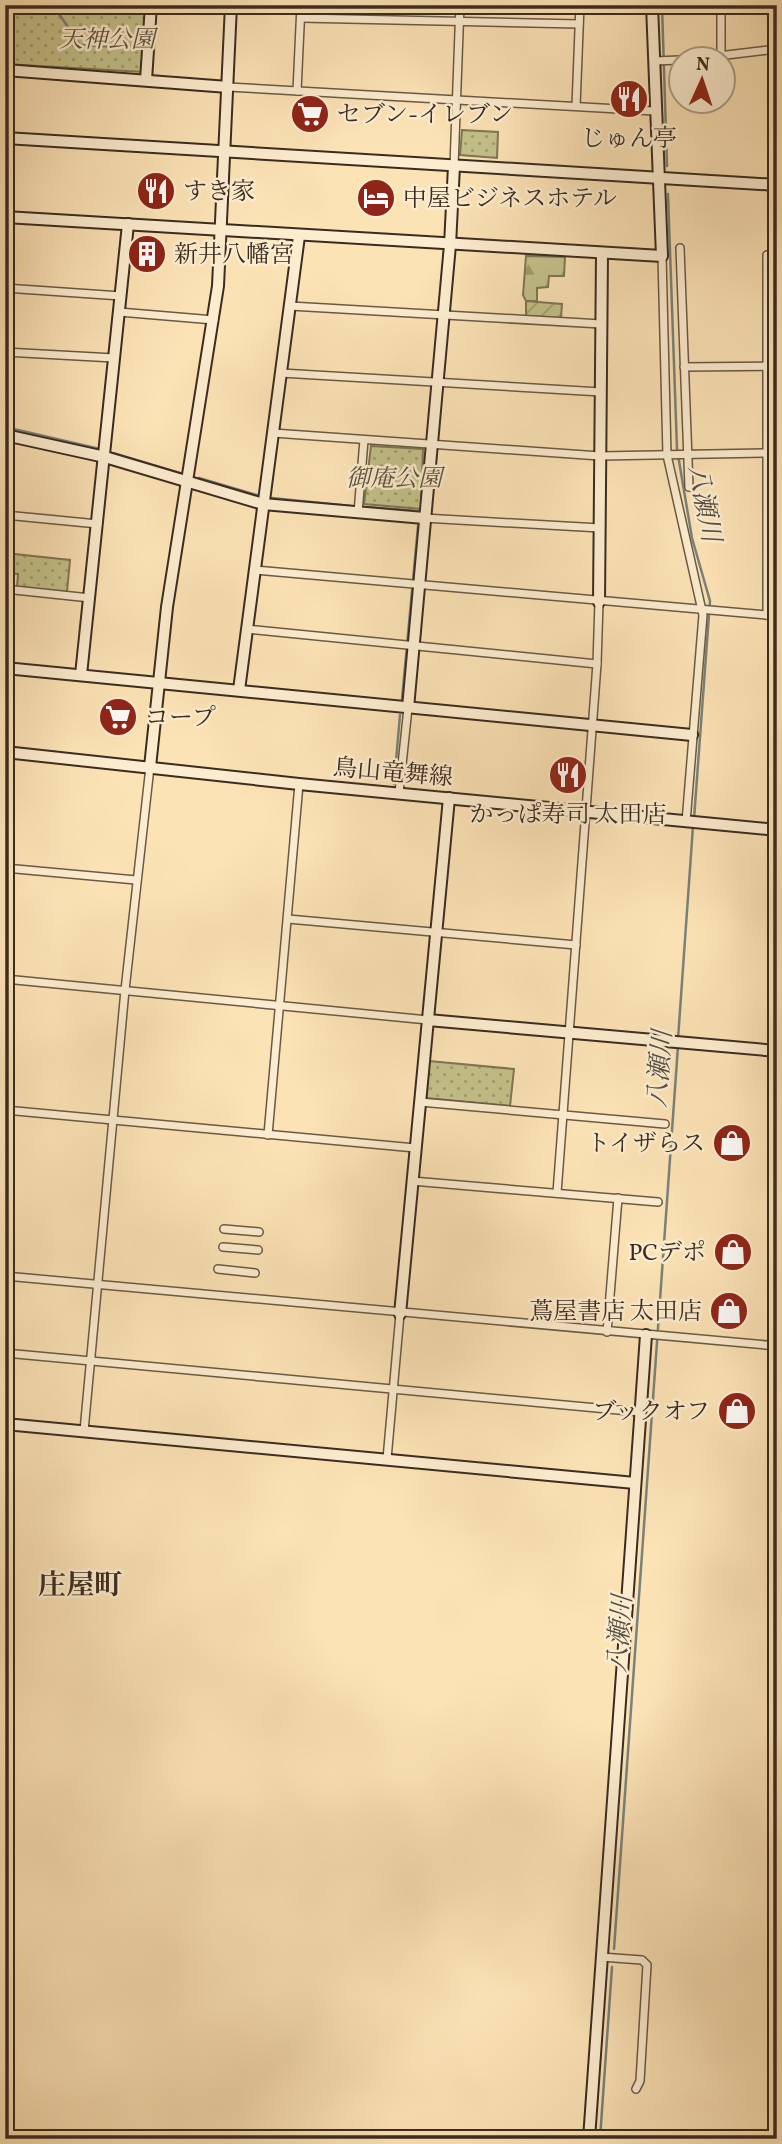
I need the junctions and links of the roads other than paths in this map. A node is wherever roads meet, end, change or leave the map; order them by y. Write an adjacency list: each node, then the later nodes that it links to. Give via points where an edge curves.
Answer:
1 (151, 5): 17 (street)
2 (231, 5): 18 (street)
3 (301, 5): 8 (street)
4 (460, 5): 9 (street)
5 (580, 5): 10 (street)
6 (652, 5): 14 (street)
7 (721, 5): 11 (street)
8 (301, 18): 9 (street); 19 (street)
9 (460, 20): 10 (street); 20 (street)
10 (579, 24): 21 (street)
11 (721, 46)
12 (777, 50): 13 (street)
13 (736, 54)
14 (656, 60): 15 (street); 22 (street)
15 (666, 60)
16 (5, 70): 17 (street)
17 (146, 80): 18 (street)
18 (228, 87): 19 (street); 24 (street)
19 (297, 90): 20 (street)
20 (457, 100): 21 (street); 25 (street)
21 (576, 106): 22 (street)
22 (654, 111): 26 (street)
23 (5, 138): 24 (street)
24 (225, 152): 25 (street); 30 (street)
25 (454, 166): 26 (street); 32 (street)
26 (657, 177): 27 (street); 36 (street)
27 (777, 185)
28 (5, 217): 29 (street)
29 (128, 224): 30 (street); 38 (street)
30 (220, 230): 31 (street); 42 (street)
31 (299, 236): 32 (street); 39 (street)
32 (450, 245): 34 (street); 41 (street)
33 (680, 248): 48 (street)
34 (602, 254): 36 (street); 43 (street)
35 (767, 255): 46 (street)
36 (662, 256): 57 (street)
37 (5, 288): 38 (street)
38 (121, 296): 40 (street)
39 (290, 306): 41 (street); 49 (street)
40 (119, 312): 42 (street); 45 (street)
41 (444, 315): 43 (street); 50 (street)
42 (214, 320): 61 (street)
43 (601, 324): 51 (street)
44 (5, 352): 45 (street)
45 (114, 358): 60 (street)
46 (766, 365): 47 (street); 48 (street); 56 (street)
47 (777, 366)
48 (684, 367): 58 (street)
49 (281, 373): 50 (street); 52 (street)
50 (437, 383): 51 (street); 55 (street)
51 (601, 392): 59 (street)
52 (273, 433): 54 (street); 65 (street)
53 (5, 435): 60 (street)
54 (364, 440): 55 (street); 66 (street)
55 (431, 444): 59 (street); 68 (street)
56 (767, 453): 58 (street); 63 (street)
57 (670, 455): 58 (street); 59 (street); 76 (street)
58 (685, 455): 62 (street)
59 (600, 456): 70 (street)
60 (105, 457): 61 (street); 69 (street)
61 (188, 481): 65 (street); 84 (street)
62 (689, 487)
63 (767, 499): 64 (street); 77 (street)
64 (777, 499)
65 (263, 504): 66 (street); 71 (street)
66 (358, 513): 68 (street)
67 (5, 515): 69 (street)
68 (424, 518): 70 (street); 72 (street)
69 (98, 524): 74 (street)
70 (600, 528): 75 (street)
71 (255, 570): 72 (street); 79 (street)
72 (418, 585): 75 (street); 80 (street)
73 (5, 589): 74 (street)
74 (90, 598): 83 (street)
75 (599, 602): 76 (street); 81 (street)
76 (701, 608): 77 (street); 88 (street)
77 (767, 615): 78 (street)
78 (777, 615)
79 (247, 629): 80 (street); 85 (street)
80 (414, 646): 81 (street); 86 (street)
81 (597, 664): 87 (street)
82 (5, 668): 83 (street)
83 (82, 675): 84 (street)
84 (159, 682): 85 (street); 90 (street)
85 (239, 690): 86 (street)
86 (408, 708): 87 (street); 92 (street)
87 (592, 726): 88 (street); 94 (street)
88 (692, 735): 95 (street)
89 (5, 752): 90 (street, 鳥山竜舞線)
90 (150, 767): 91 (street, 鳥山竜舞線); 98 (street)
91 (299, 784): 92 (street, 鳥山竜舞線); 99 (street)
92 (399, 793): 93 (street, 鳥山竜舞線)
93 (449, 798): 94 (street, 鳥山竜舞線); 100 (street)
94 (585, 812): 95 (street, 鳥山竜舞線); 101 (street)
95 (691, 822): 96 (street, 鳥山竜舞線)
96 (777, 830)
97 (5, 868): 98 (street)
98 (136, 880): 103 (street)
99 (288, 919): 100 (street); 104 (street)
100 (436, 932): 101 (street); 105 (street)
101 (576, 945): 106 (street)
102 (5, 979): 103 (street)
103 (125, 990): 104 (street); 111 (street)
104 (281, 1006): 105 (street); 113 (street)
105 (428, 1020): 106 (street); 108 (street)
106 (570, 1032): 107 (street); 110 (street)
107 (777, 1051)
108 (419, 1101): 110 (street); 114 (street)
109 (5, 1110): 111 (street)
110 (563, 1115): 112 (street); 116 (street)
111 (114, 1121): 113 (street); 126 (street)
112 (665, 1124)
113 (268, 1135): 114 (street)
114 (415, 1148): 115 (street)
115 (412, 1181): 116 (street); 127 (street)
116 (557, 1193): 117 (street)
117 (618, 1199): 118 (street); 128 (street)
118 (658, 1202)
119 (224, 1229): 120 (street)
120 (260, 1232)
121 (223, 1247): 122 (street)
122 (258, 1251)
123 (218, 1269): 124 (street)
124 (255, 1273)
125 (5, 1276): 126 (street)
126 (98, 1285): 127 (street); 132 (street)
127 (400, 1314): 128 (street); 133 (street)
128 (607, 1332): 129 (street)
129 (649, 1335): 130 (street); 134 (street)
130 (777, 1346)
131 (5, 1353): 132 (street)
132 (90, 1361): 133 (street); 136 (street)
133 (394, 1389): 134 (street); 137 (street)
134 (640, 1412): 138 (street)
135 (5, 1424): 136 (street)
136 (84, 1431): 137 (street)
137 (387, 1460): 138 (street)
138 (635, 1483): 139 (street)
139 (601, 1956): 140 (street, via 642,1960 647,1965); 141 (street)
140 (636, 2089)
141 (589, 2139)

